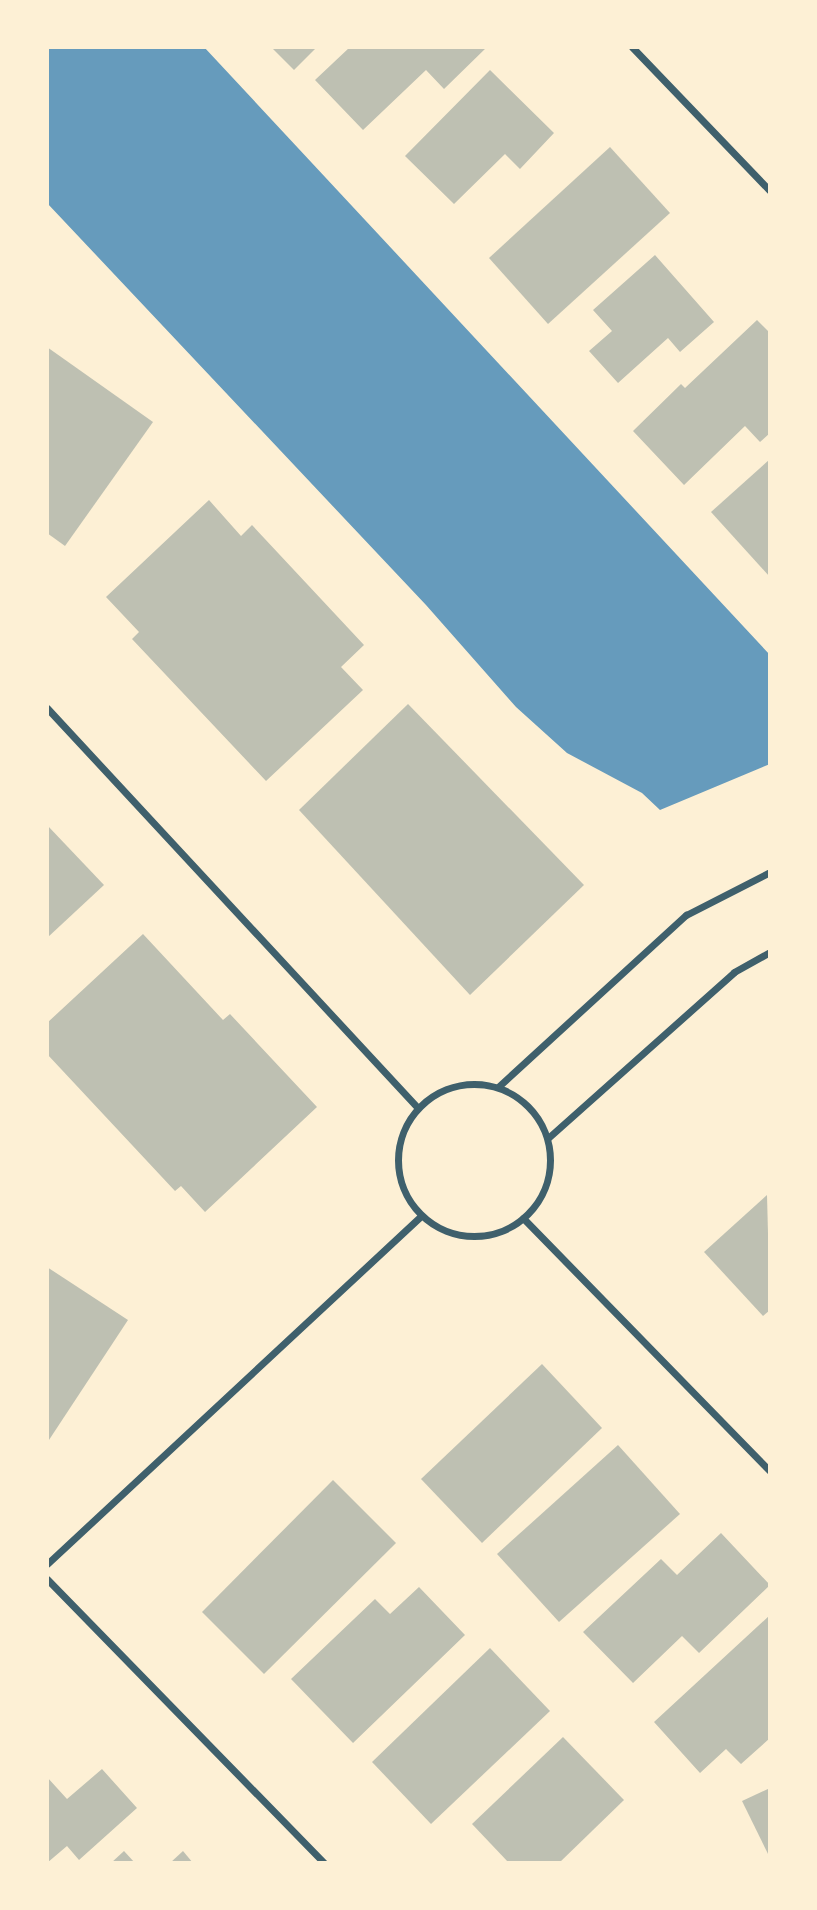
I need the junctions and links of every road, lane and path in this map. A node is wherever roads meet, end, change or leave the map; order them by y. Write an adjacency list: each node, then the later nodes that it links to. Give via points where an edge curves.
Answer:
1 (632, 47): 2 (street)
2 (770, 191)
3 (47, 708): 7 (street)
4 (770, 872): 6 (street, via 685,915)
5 (770, 952): 8 (street, via 734,972)
6 (498, 1087): 7 (street, via 469,1083 441,1090); 8 (street, via 520,1098 537,1115)
7 (418, 1107): 9 (street, via 402,1133 397,1163 404,1192)
8 (548, 1138): 10 (street, via 550,1167 542,1195)
9 (421, 1216): 10 (street, via 444,1231 472,1237 500,1232); 12 (street)
10 (523, 1218): 11 (street)
11 (770, 1471)
12 (47, 1564)
13 (47, 1579): 14 (street)
14 (324, 1863)

